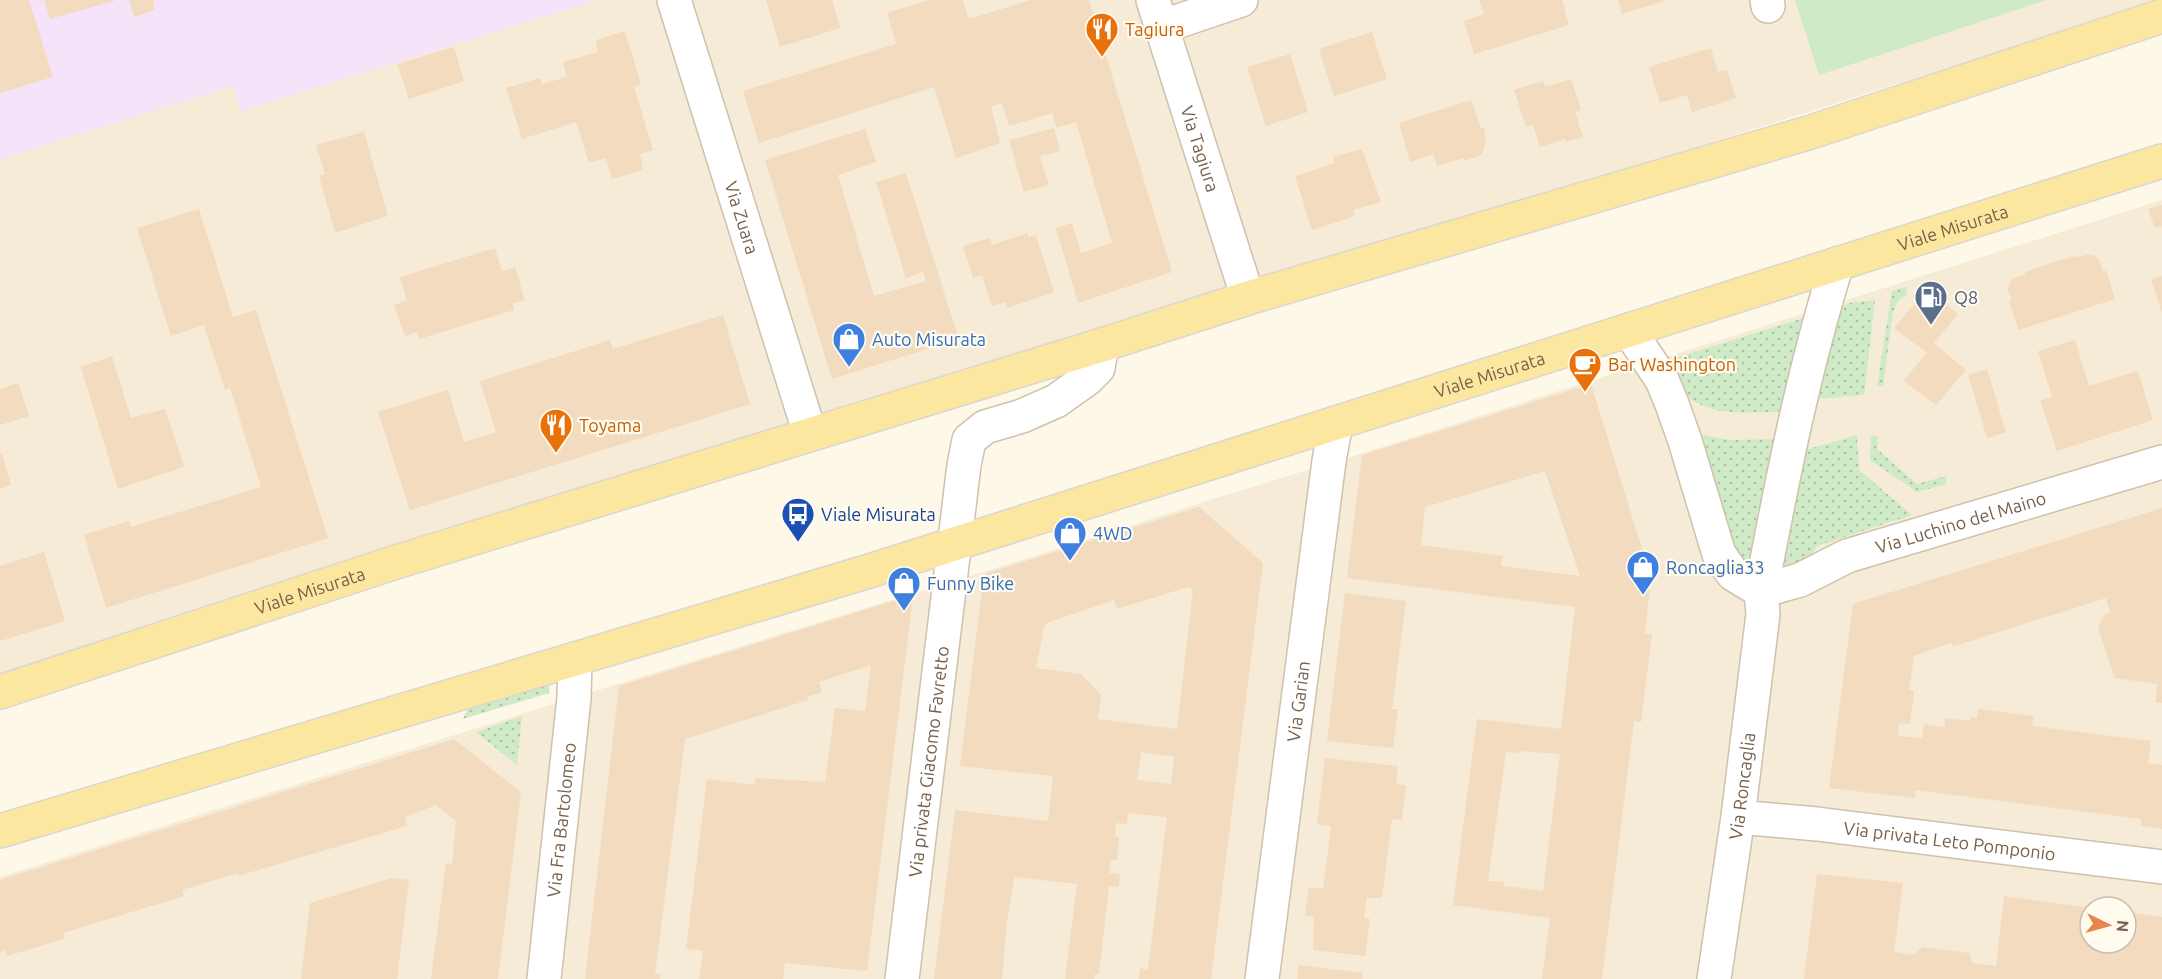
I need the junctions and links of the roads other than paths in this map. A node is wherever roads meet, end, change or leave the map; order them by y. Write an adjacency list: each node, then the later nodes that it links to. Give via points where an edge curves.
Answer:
1 (674, 0): 11 (street, Via Zuara)
2 (1241, 0): 3 (street)
3 (1157, 14): 7 (street, Via Tagiura)
4 (2162, 16): 7 (main road, Viale Misurata, via 1808,133)
5 (2162, 161): 6 (main road, Viale Misurata)
6 (1837, 264): 8 (main road, Viale Misurata); 14 (street, Via Roncaglia, via 1788,446)
7 (1248, 298): 9 (main road, Viale Misurata)
8 (1629, 330): 10 (main road, Viale Misurata); 14 (street, via 1662,380 1672,404 1719,554 1733,574)
9 (1102, 345): 11 (main road, Viale Misurata); 13 (street, via 1098,368 1072,390 1022,416 986,427 969,440)
10 (1336, 423): 13 (main road, Viale Misurata); 22 (street, Via Garian)
11 (810, 434): 16 (main road, Viale Misurata, via 393,563)
12 (2162, 462): 14 (street, Via Luchino del Maino, via 1847,556 1800,580)
13 (955, 543): 15 (main road, Viale Misurata); 21 (street, Via privata Giacomo Favretto)
14 (1761, 591): 17 (street, Via Roncaglia, via 1763,614)
15 (575, 659): 18 (main road, Viale Misurata); 20 (street, Via Fra Bartolomeo)
16 (0, 692)
17 (1738, 817): 19 (street, Via privata Leto Pomponio); 23 (street, Via Roncaglia)
18 (0, 831)
19 (2162, 867)
20 (544, 979)
21 (902, 979)
22 (1262, 979)
23 (1714, 979)

